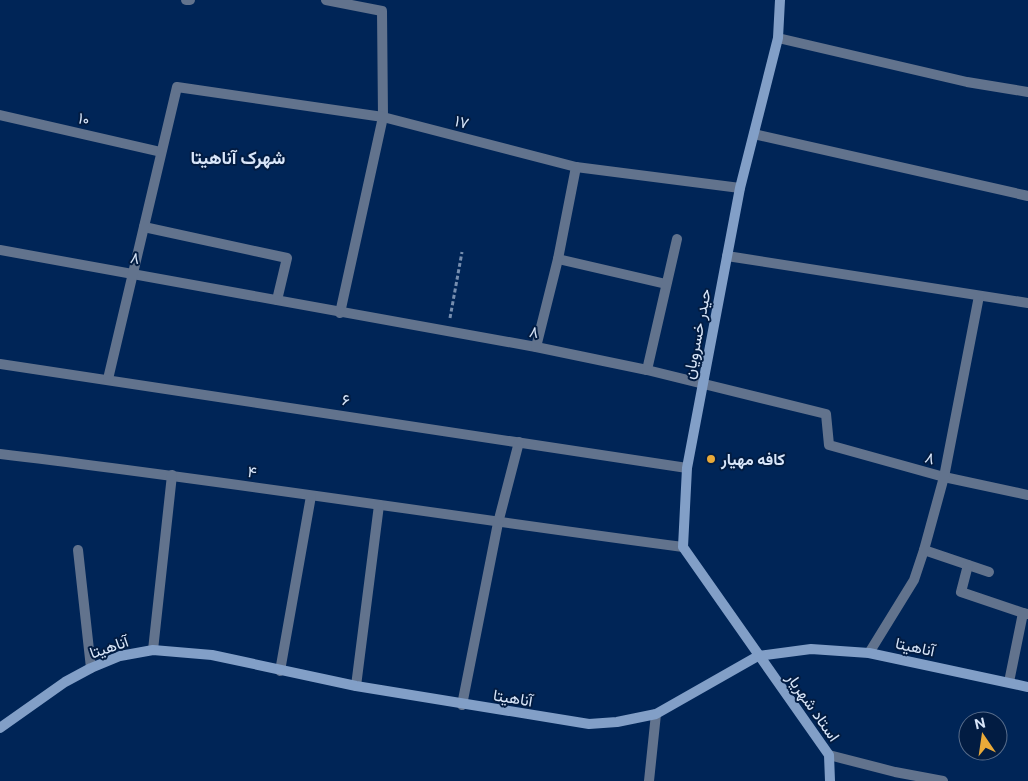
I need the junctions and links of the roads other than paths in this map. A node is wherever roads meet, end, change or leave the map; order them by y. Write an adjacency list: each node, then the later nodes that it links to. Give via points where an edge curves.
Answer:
1 (326, 0): 6 (street, via 382,11)
2 (780, 0): 3 (street, حیدر خسرویان)
3 (778, 38): 4 (street, via 967,82); 7 (street, حیدر خسرویان)
4 (1028, 92)
5 (0, 115): 8 (street, ۱۰)
6 (383, 117): 8 (street, ۱۷, via 177,87); 9 (street, ۱۷); 22 (street)
7 (754, 134): 10 (street, حیدر خسرویان); 11 (street)
8 (161, 152): 12 (street)
9 (576, 167): 10 (street, ۱۷); 16 (street)
10 (740, 188): 15 (street, حیدر خسرویان)
11 (1028, 196)
12 (144, 227): 17 (street); 20 (street, via 287,258)
13 (677, 238): 18 (street)
14 (0, 250): 17 (street, ۸)
15 (727, 256): 19 (street); 27 (street, حیدر خسرویان)
16 (558, 259): 18 (street); 23 (street)
17 (133, 273): 20 (street, ۸); 26 (street)
18 (666, 284): 25 (street)
19 (979, 296): 21 (street); 32 (street)
20 (277, 300): 22 (street, ۸)
21 (1028, 303)
22 (340, 313): 23 (street, ۸)
23 (536, 348): 25 (street, ۸)
24 (0, 364): 26 (street, ۶)
25 (647, 370): 27 (street, ۸)
26 (108, 379): 28 (street, ۶)
27 (702, 385): 30 (street, حیدر خسرویان); 32 (street, ۸, via 826,414 829,445)
28 (519, 442): 30 (street, ۶); 36 (street)
29 (0, 454): 31 (street, ۴)
30 (687, 468): 37 (street, حیدر خسرویان)
31 (172, 475): 34 (street, ۴); 43 (street)
32 (944, 477): 33 (street, ۸); 39 (street)
33 (1028, 495)
34 (311, 496): 35 (street, ۴); 47 (street)
35 (379, 505): 36 (street, ۴); 49 (street)
36 (498, 523): 37 (street, ۴); 51 (street)
37 (684, 547): 45 (street)
38 (78, 550): 46 (street)
39 (924, 550): 40 (street); 44 (street, via 914,580)
40 (968, 565): 41 (street); 42 (street, via 961,592)
41 (989, 572)
42 (1026, 614): 48 (street)
43 (154, 650): 46 (street, آناهیتا, via 120,656); 47 (street, آناهیتا, via 212,655)
44 (868, 653): 45 (street, آناهیتا, via 811,649); 48 (street, آناهیتا)
45 (758, 656): 52 (street, آناهیتا); 54 (street, استاد شهریار)
46 (91, 668): 53 (street, آناهیتا, via 65,682)
47 (280, 671): 49 (street, آناهیتا)
48 (1009, 682): 50 (street, آناهیتا)
49 (356, 686): 51 (street, آناهیتا)
50 (1028, 687)
51 (462, 705): 52 (street, آناهیتا, via 589,724)
52 (656, 714): 56 (street)
53 (0, 728)
54 (829, 755): 55 (street); 57 (street, استاد شهریار)
55 (894, 777): 58 (street)
56 (649, 781)
57 (830, 781)
58 (943, 781)

